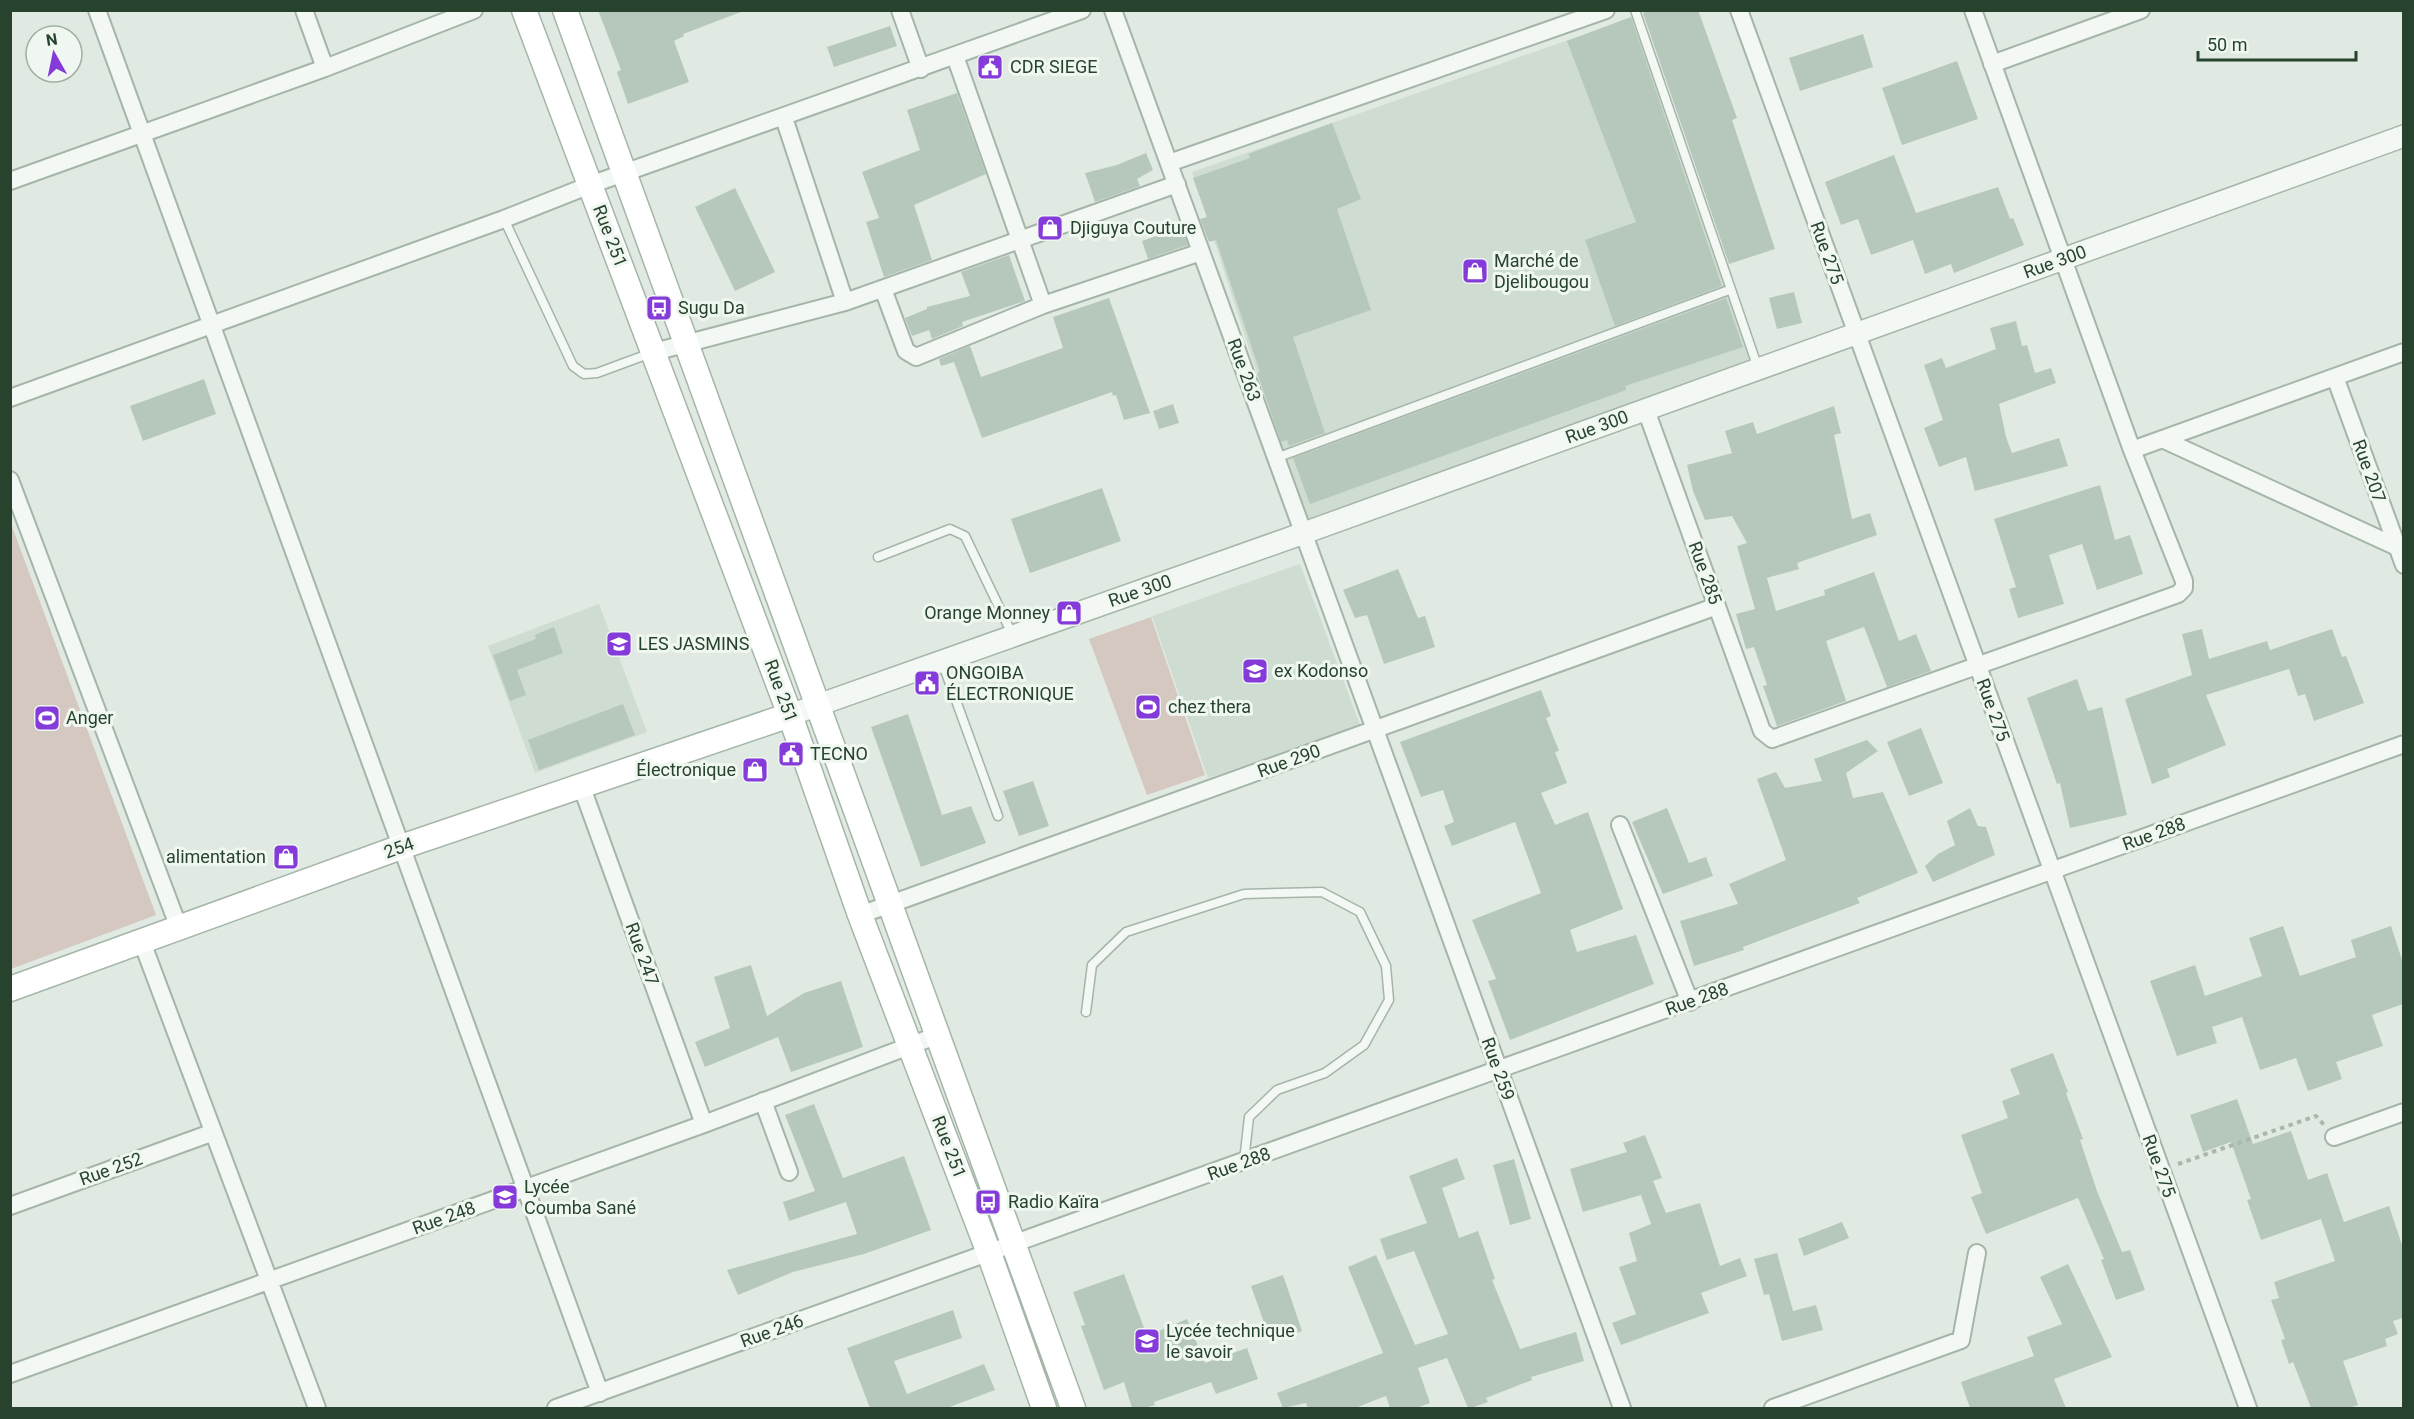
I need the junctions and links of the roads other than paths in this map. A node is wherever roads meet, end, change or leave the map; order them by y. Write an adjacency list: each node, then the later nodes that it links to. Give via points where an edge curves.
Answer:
1 (97, 10): 19 (street)
2 (304, 10): 16 (street)
3 (474, 10): 16 (street)
4 (524, 10): 25 (main road, Rue 251)
5 (565, 10): 22 (main road, Rue 251)
6 (900, 10): 17 (street)
7 (1082, 10): 14 (street)
8 (1113, 10): 21 (street, Rue 263)
9 (1606, 10): 21 (street)
10 (1635, 10): 31 (lane)
11 (1739, 10): 35 (street, Rue 275)
12 (1972, 10): 15 (street)
13 (2141, 10): 15 (street)
14 (956, 56): 17 (street); 27 (street)
15 (1992, 64): 29 (street)
16 (325, 68): 19 (street)
17 (921, 69): 18 (street)
18 (784, 118): 22 (street); 32 (street)
19 (142, 134): 23 (street); 34 (street)
20 (2403, 136): 29 (street, Rue 300)
21 (1169, 163): 24 (street, Rue 263)
22 (624, 174): 25 (street); 36 (main road, Rue 251)
23 (10, 182)
24 (1177, 184): 27 (street); 28 (street, Rue 263)
25 (590, 185): 26 (street); 37 (main road, Rue 251)
26 (504, 219): 34 (street); 37 (lane, via 573,366 584,374 597,373)
27 (1020, 240): 30 (street); 33 (street)
28 (1201, 252): 33 (street); 45 (street, Rue 263)
29 (2063, 259): 35 (street, Rue 300); 44 (street)
30 (883, 289): 32 (street); 33 (street, via 906,351 916,357)
31 (1729, 290): 39 (lane); 45 (lane)
32 (845, 303): 36 (street)
33 (1043, 305)
34 (212, 325): 41 (street); 62 (street)
35 (1856, 333): 39 (street, Rue 300); 54 (street, Rue 275)
36 (685, 343): 37 (street); 55 (main road, Rue 251)
37 (654, 352): 56 (main road, Rue 251)
38 (2403, 352): 40 (street)
39 (1758, 368): 42 (street, Rue 300)
40 (2335, 377): 43 (street); 48 (street, Rue 207)
41 (10, 398)
42 (1646, 410): 47 (street, Rue 300); 51 (street, Rue 285)
43 (2162, 439): 44 (street); 48 (street)
44 (2132, 450): 54 (street, via 2184,588 2178,594)
45 (1276, 458): 47 (street, Rue 263)
46 (10, 480): 66 (street)
47 (1304, 533): 52 (street, Rue 300); 57 (street, Rue 263)
48 (2397, 547): 50 (street, Rue 207)
49 (878, 557): 52 (lane, via 950,529 965,536)
50 (2403, 565)
51 (1717, 606): 54 (street, Rue 285, via 1766,735 1778,739); 57 (street, Rue 290)
52 (1013, 636): 53 (street, Rue 300)
53 (942, 661): 55 (street, Rue 300); 60 (lane)
54 (1978, 667): 63 (street, Rue 275)
55 (816, 706): 56 (street, Rue 300); 64 (main road, Rue 251)
56 (790, 715): 59 (main road, 254); 65 (main road, Rue 251)
57 (1375, 730): 64 (street, Rue 290); 73 (street, Rue 259)
58 (2403, 744): 63 (street, Rue 288)
59 (581, 785): 62 (main road, 254); 76 (street, Rue 247)
60 (998, 816)
61 (1620, 825): 69 (street)
62 (401, 847): 66 (main road, 254); 81 (street)
63 (2052, 871): 69 (street, Rue 288); 95 (street, Rue 275)
64 (890, 904): 65 (street, Rue 290); 71 (main road, Rue 251)
65 (860, 915): 72 (main road, Rue 251)
66 (179, 928): 67 (main road, 254)
67 (142, 942): 68 (main road, 254); 77 (street)
68 (10, 989)
69 (1690, 1002): 73 (street, Rue 288)
70 (1086, 1012): 79 (lane, via 1092,965 1126,932 1244,894 1322,892 1360,912 1386,966 1389,1000 1364,1045 1325,1073 1277,1090 1249,1117)
71 (938, 1035): 72 (street, Rue 248); 83 (main road, Rue 251)
72 (910, 1044): 74 (street, Rue 248); 84 (main road, Rue 251)
73 (1499, 1071): 79 (street, Rue 288); 93 (street, Rue 259)
74 (763, 1101): 76 (street, Rue 248); 80 (street)
75 (2403, 1112): 78 (street)
76 (704, 1124): 81 (street, Rue 248)
77 (211, 1133): 82 (street, Rue 252); 86 (street)
78 (2334, 1137)
79 (1244, 1162): 83 (street, Rue 288)
80 (789, 1172)
81 (526, 1188): 86 (street, Rue 248); 88 (street)
82 (10, 1206)
83 (1014, 1244): 84 (street, Rue 288); 92 (main road, Rue 251)
84 (989, 1253): 88 (street, Rue 246); 91 (main road, Rue 251)
85 (1977, 1253): 94 (street, via 1961,1340)
86 (269, 1281): 87 (street, Rue 248); 89 (street)
87 (10, 1374)
88 (600, 1393): 90 (street, Rue 246)
89 (317, 1408)
90 (556, 1408)
91 (1044, 1408)
92 (1073, 1408)
93 (1622, 1408)
94 (1773, 1408)
95 (2248, 1408)

